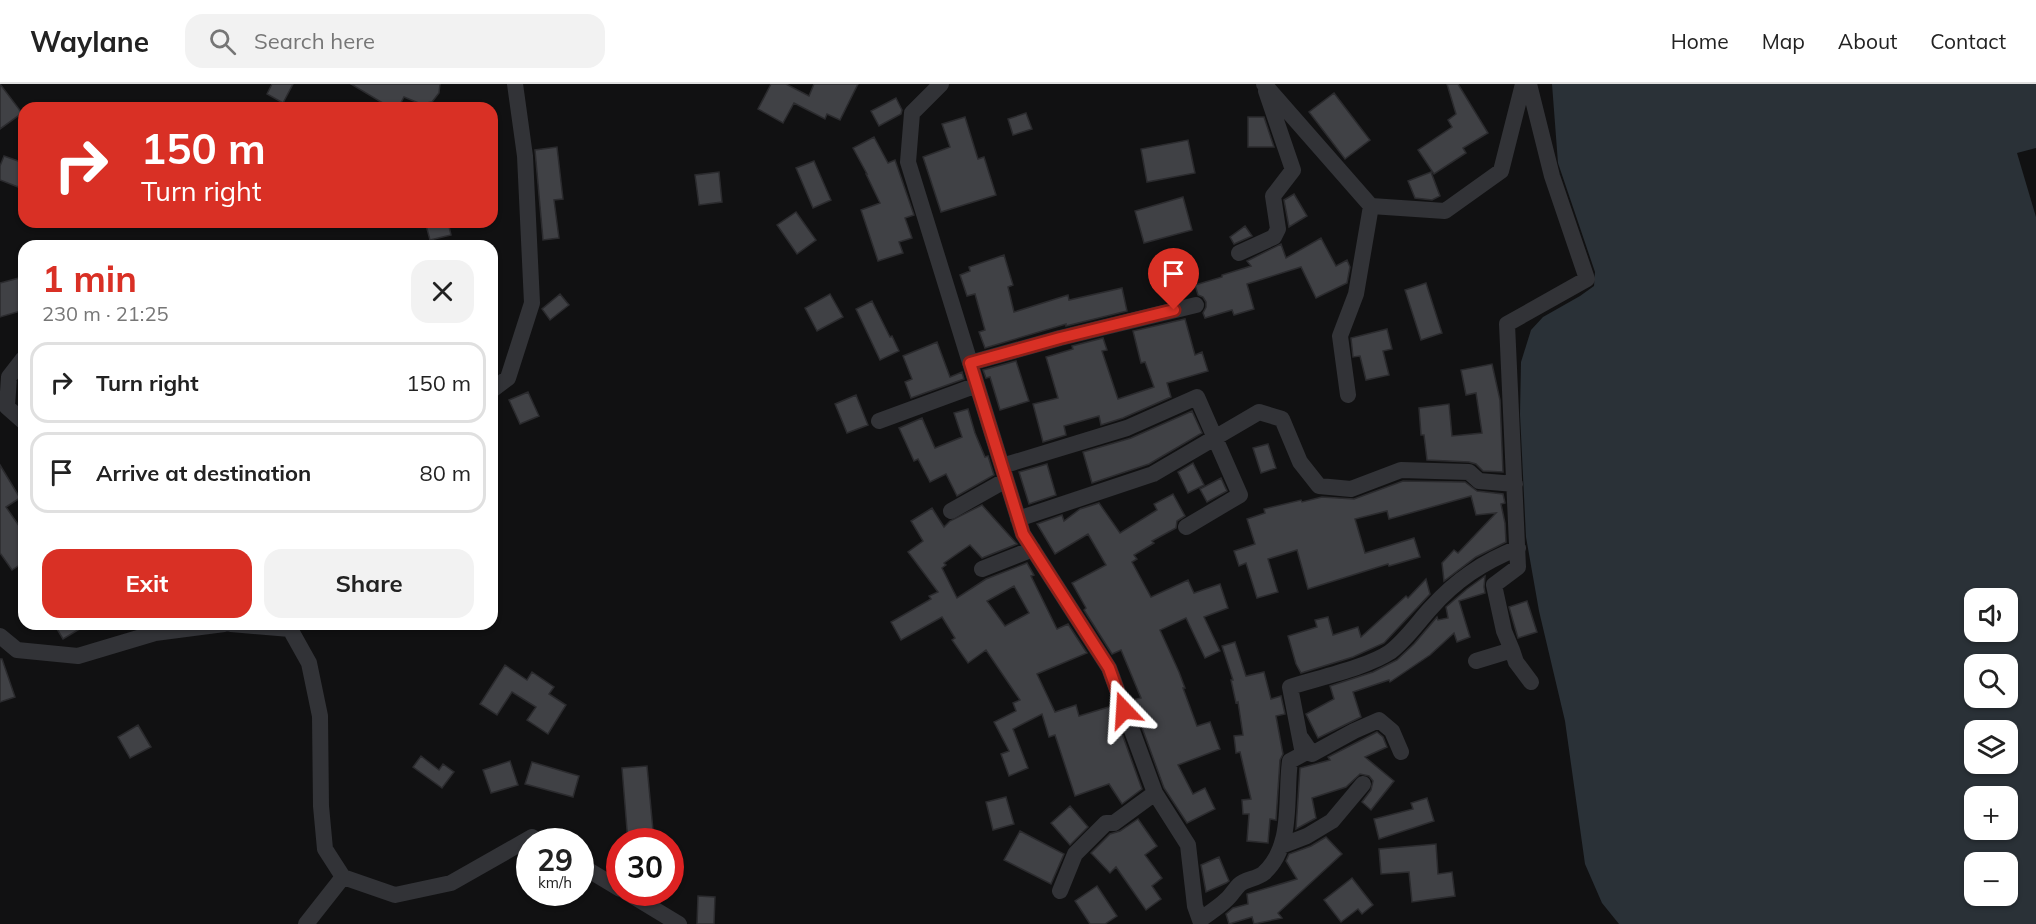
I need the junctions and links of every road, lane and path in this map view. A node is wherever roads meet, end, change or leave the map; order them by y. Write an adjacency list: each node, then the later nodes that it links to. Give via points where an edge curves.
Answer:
1 (515, 84): 12 (street, via 525,156 532,303 508,378)
2 (941, 84): 9 (street, via 912,113 908,162)
3 (1264, 84): 6 (street); 7 (street, via 1293,170 1273,196 1278,230 1274,237)
4 (1523, 84): 6 (street, via 1501,171 1445,211)
5 (1529, 84): 19 (street, via 1552,176 1587,279 1507,324)
6 (1371, 206): 13 (street, via 1356,294 1340,336)
7 (1239, 253)
8 (1196, 305): 9 (street)
9 (970, 363): 11 (street)
10 (18, 365): 14 (street, via 9,377)
11 (977, 385): 16 (street); 18 (street)
12 (498, 386)
13 (1348, 395)
14 (3, 410): 15 (street)
15 (18, 419)
16 (879, 421)
17 (1214, 437): 18 (street, via 1197,397); 19 (street, via 1259,412 1282,419 1300,462 1319,486 1351,489 1401,470 1469,472 1479,481); 21 (street, via 1153,474); 22 (street, via 1240,495)
18 (1004, 473): 20 (street); 21 (street)
19 (1515, 484): 23 (street)
20 (951, 510)
21 (1018, 519): 24 (street)
22 (1186, 527)
23 (1518, 548): 29 (street, via 1518,567 1494,585 1503,631); 32 (street, via 1471,572 1390,651 1290,687)
24 (1032, 549): 25 (street); 35 (street, via 1109,668)
25 (982, 569)
26 (178, 630): 28 (street, via 78,656 17,650)
27 (294, 630): 38 (street, via 309,663 320,716 325,849)
28 (0, 636)
29 (1512, 650): 30 (street); 31 (street)
30 (1476, 661)
31 (1531, 682)
32 (1300, 737): 33 (street, via 1312,754 1379,720 1392,731); 37 (street, via 1302,754 1290,762)
33 (1401, 752)
34 (1363, 784): 37 (street, via 1332,821)
35 (1155, 793): 37 (street, via 1188,845 1200,920 1240,884 1262,875); 39 (street, via 1114,823 1106,822 1075,854)
36 (516, 846): 38 (street, via 451,883 395,895)
37 (1281, 846)
38 (343, 877): 41 (street)
39 (1060, 891)
40 (649, 906): 42 (street)
41 (306, 924)
42 (679, 924)

